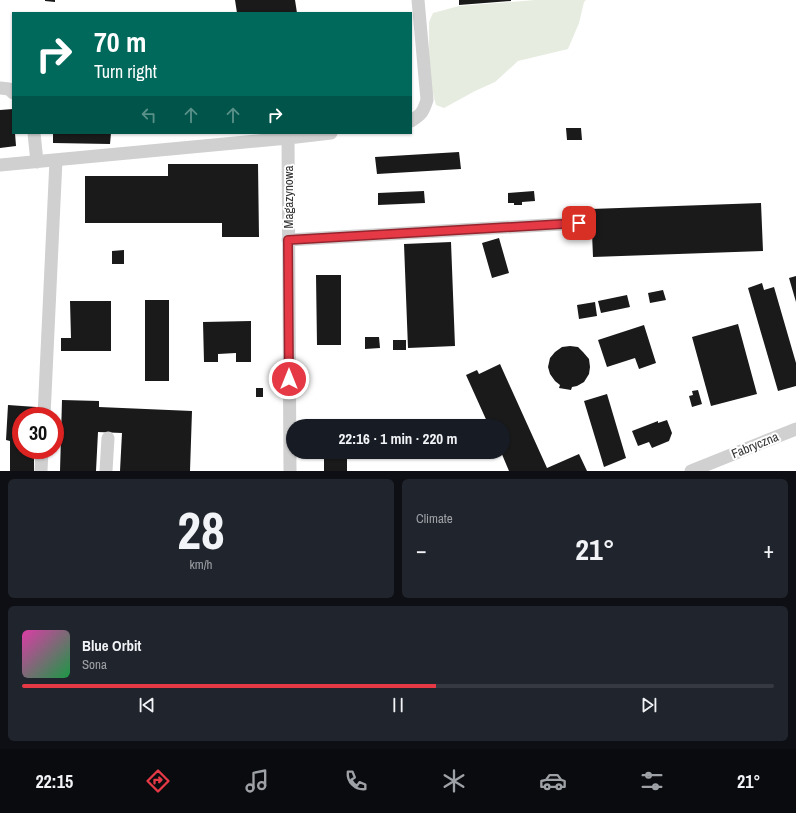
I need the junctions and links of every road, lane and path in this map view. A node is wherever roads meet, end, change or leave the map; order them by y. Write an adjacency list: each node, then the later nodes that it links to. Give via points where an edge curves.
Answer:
1 (418, 0): 4 (street, via 427,100 424,111)
2 (0, 88): 3 (street)
3 (12, 92)
4 (412, 120)
5 (34, 134): 9 (street)
6 (322, 134): 7 (street)
7 (288, 138): 8 (street); 12 (street, Magazynowa)
8 (56, 160): 9 (street); 13 (street)
9 (37, 162): 10 (street)
10 (0, 166)
11 (579, 223): 12 (street)
12 (288, 240): 19 (street, Magazynowa)
13 (44, 407)
14 (796, 429): 20 (street, Fabryczna)
15 (108, 438): 18 (street)
16 (42, 459): 17 (street)
17 (41, 471)
18 (106, 471)
19 (290, 471)
20 (691, 471)

